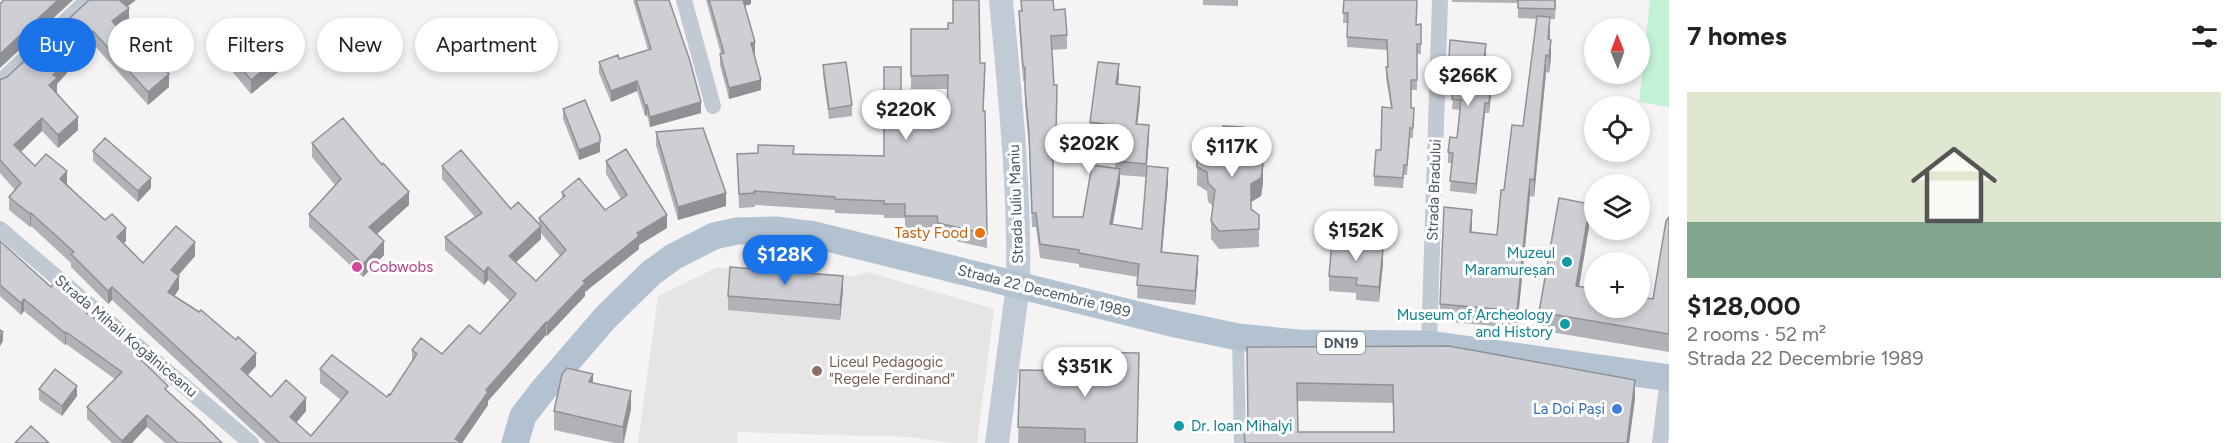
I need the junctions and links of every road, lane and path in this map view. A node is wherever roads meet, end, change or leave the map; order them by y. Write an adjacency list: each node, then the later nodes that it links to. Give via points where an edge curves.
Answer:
1 (88, 0): 5 (street)
2 (684, 0): 6 (street)
3 (1001, 0): 8 (main road, Strada Iuliu Maniu, via 1017,186)
4 (1440, 0): 10 (street, Strada Bradului)
5 (0, 82)
6 (713, 106)
7 (0, 229): 12 (street, Strada Mihail Kogălniceanu)
8 (1018, 285): 9 (main road, Strada 22 Decembrie 1989 / DN19); 13 (main road, Strada 22 Decembrie 1989 / DN19, via 815,235 737,231 714,236 651,273 605,318 523,416); 14 (main road, Strada Iuliu Maniu)
9 (1238, 337): 10 (main road, Strada 22 Decembrie 1989 / DN19, via 1298,343); 15 (street)
10 (1429, 344): 11 (main road, Strada 22 Decembrie 1989 / DN19)
11 (1669, 378): 16 (street)
12 (251, 443)
13 (515, 443)
14 (998, 443)
15 (1240, 443)
16 (1660, 443)

